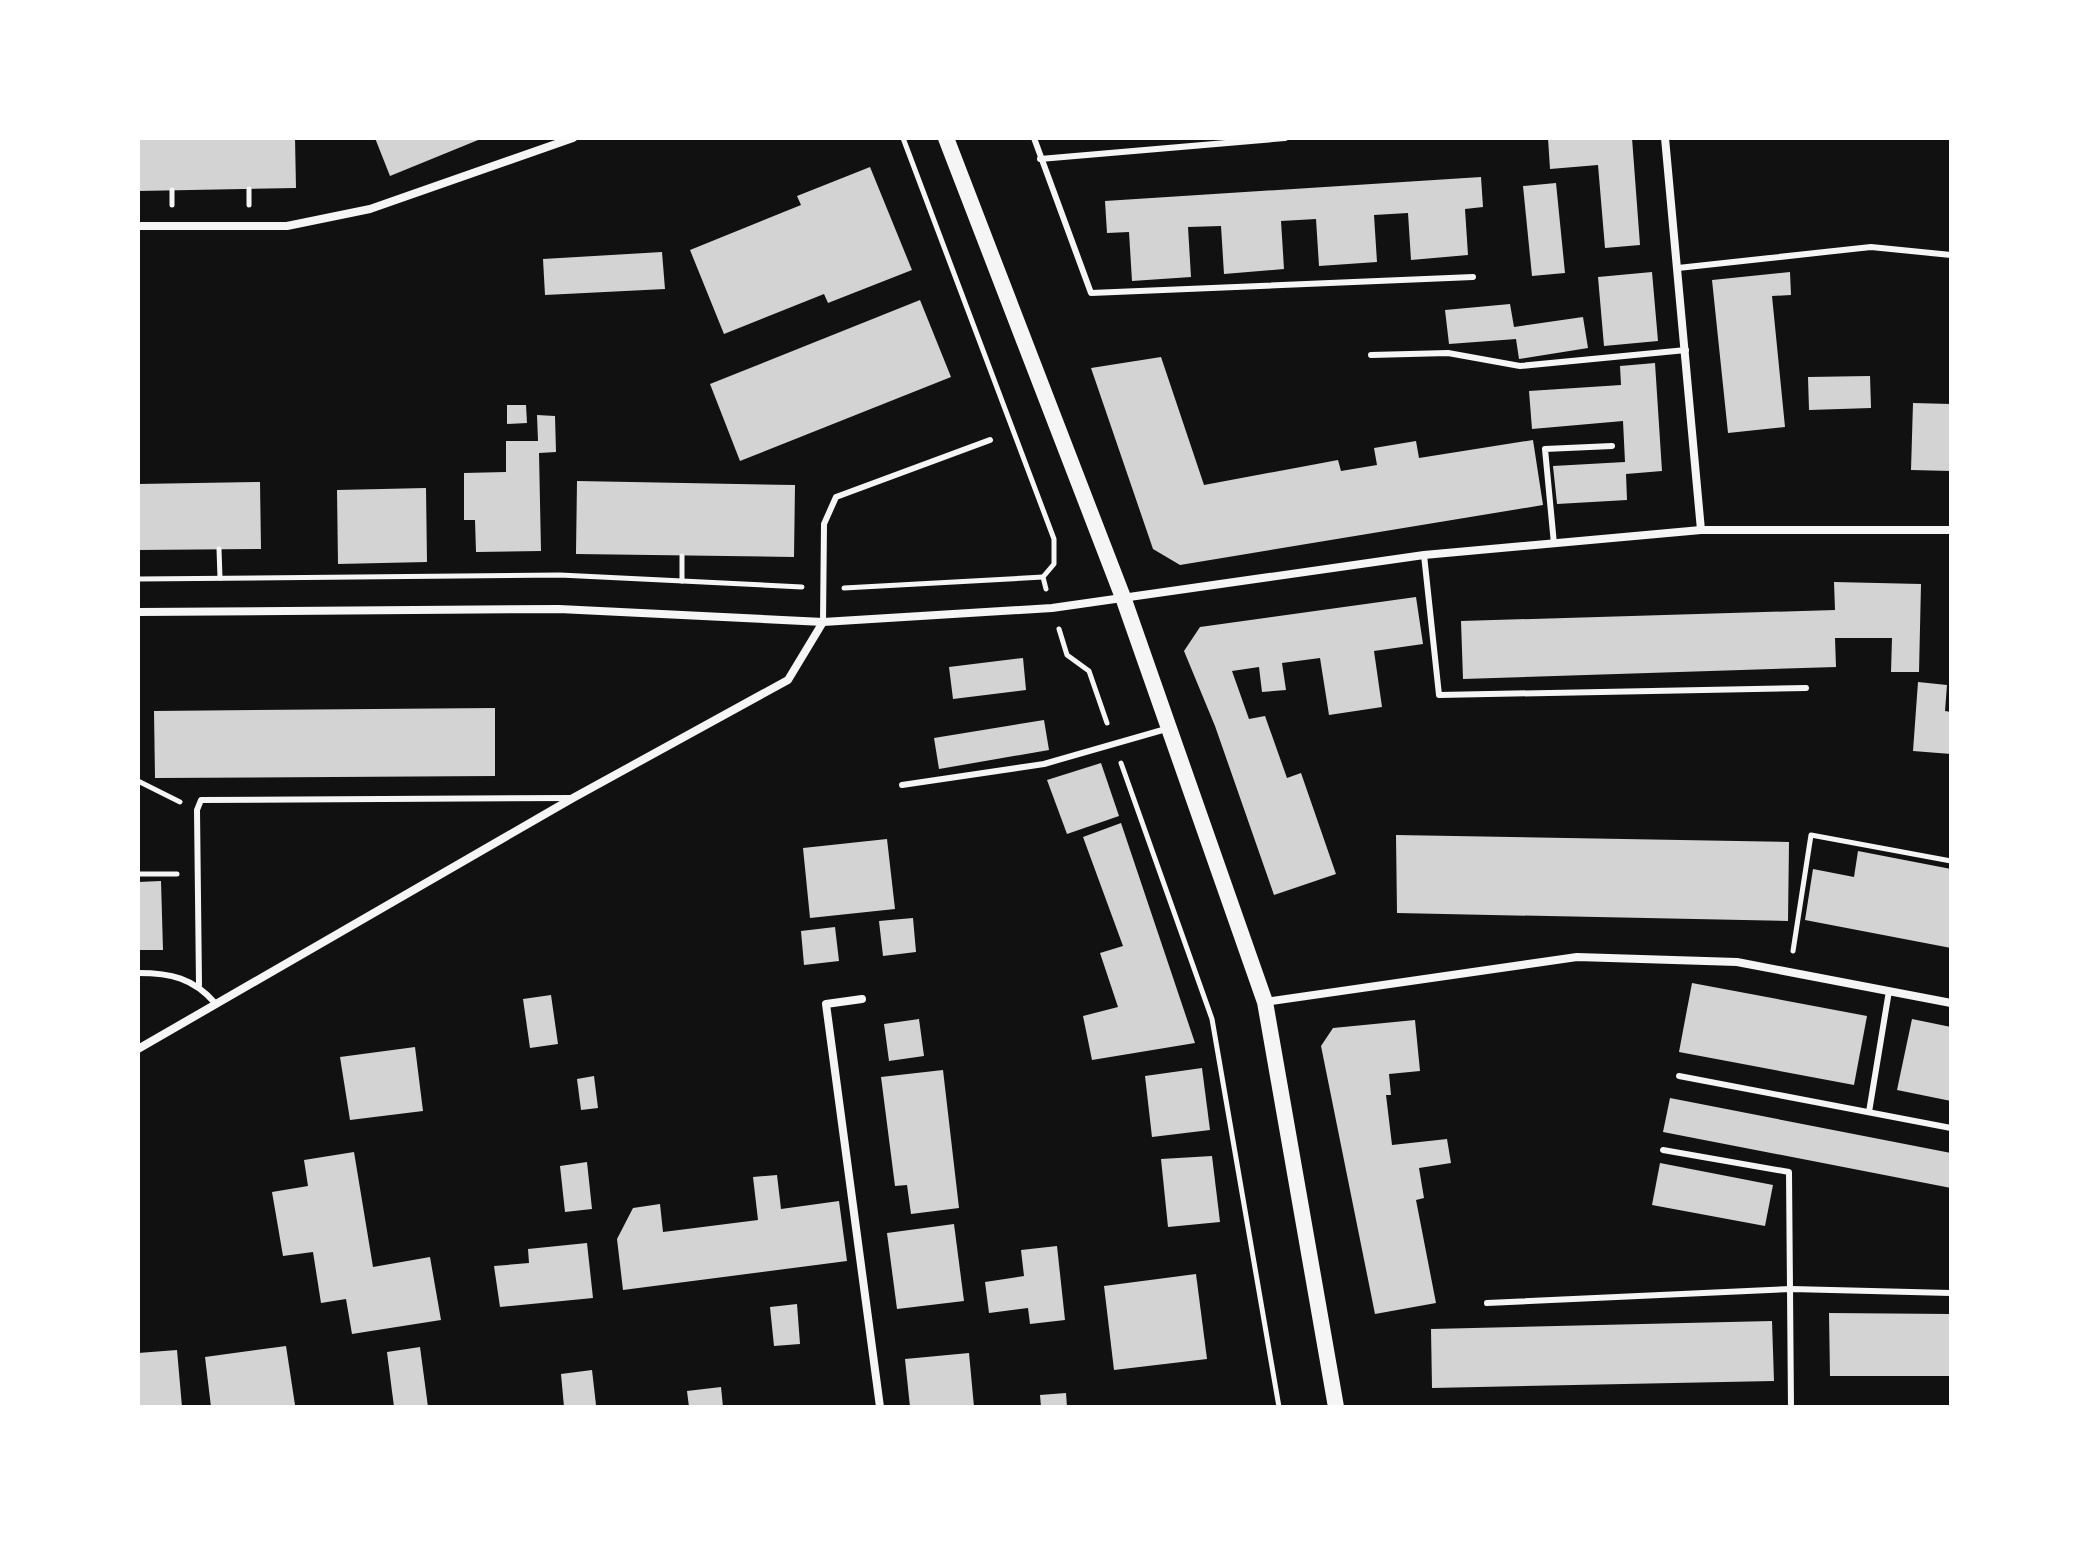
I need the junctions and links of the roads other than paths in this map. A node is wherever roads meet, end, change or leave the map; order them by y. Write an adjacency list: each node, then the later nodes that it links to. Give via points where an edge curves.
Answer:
1 (573, 138): 7 (street, via 370,209 287,226)
2 (946, 138): 19 (main road)
3 (1034, 138): 6 (lane)
4 (1285, 138): 6 (lane)
5 (1665, 138): 9 (street)
6 (1040, 159): 10 (lane, via 1091,293)
7 (138, 226)
8 (1951, 255): 9 (lane, via 1871,247)
9 (1678, 268): 11 (street)
10 (1473, 277)
11 (1686, 350): 12 (lane, via 1520,366 1448,353); 15 (street)
12 (1371, 355)
13 (990, 440): 21 (lane, via 836,497 824,524)
14 (1612, 446): 17 (lane, via 1545,449)
15 (1701, 530): 16 (street); 17 (street)
16 (1951, 530)
17 (1554, 544): 18 (street)
18 (1424, 555): 19 (street); 22 (lane, via 1439,695)
19 (1124, 600): 21 (street); 23 (main road)
20 (138, 612): 21 (street, via 559,609)
21 (823, 622): 25 (street, via 788,680)
22 (1806, 688)
23 (1169, 728): 24 (lane, via 1044,764); 30 (main road)
24 (902, 785)
25 (573, 798): 27 (lane, via 201,800); 31 (street)
26 (138, 973): 27 (lane, via 166,973)
27 (199, 985): 31 (lane)
28 (1889, 991): 30 (street, via 1737,962 1577,957); 32 (street); 35 (lane)
29 (862, 999): 41 (street, via 826,1004)
30 (1265, 1002): 42 (main road)
31 (215, 1003): 33 (street)
32 (1951, 1003)
33 (138, 1049)
34 (1679, 1076): 35 (lane)
35 (1869, 1112): 36 (lane)
36 (1951, 1128)
37 (1663, 1150): 38 (lane, via 1789,1172)
38 (1791, 1289): 39 (lane); 40 (lane); 43 (lane)
39 (1951, 1293)
40 (1487, 1303)
41 (880, 1407)
42 (1336, 1407)
43 (1791, 1407)

